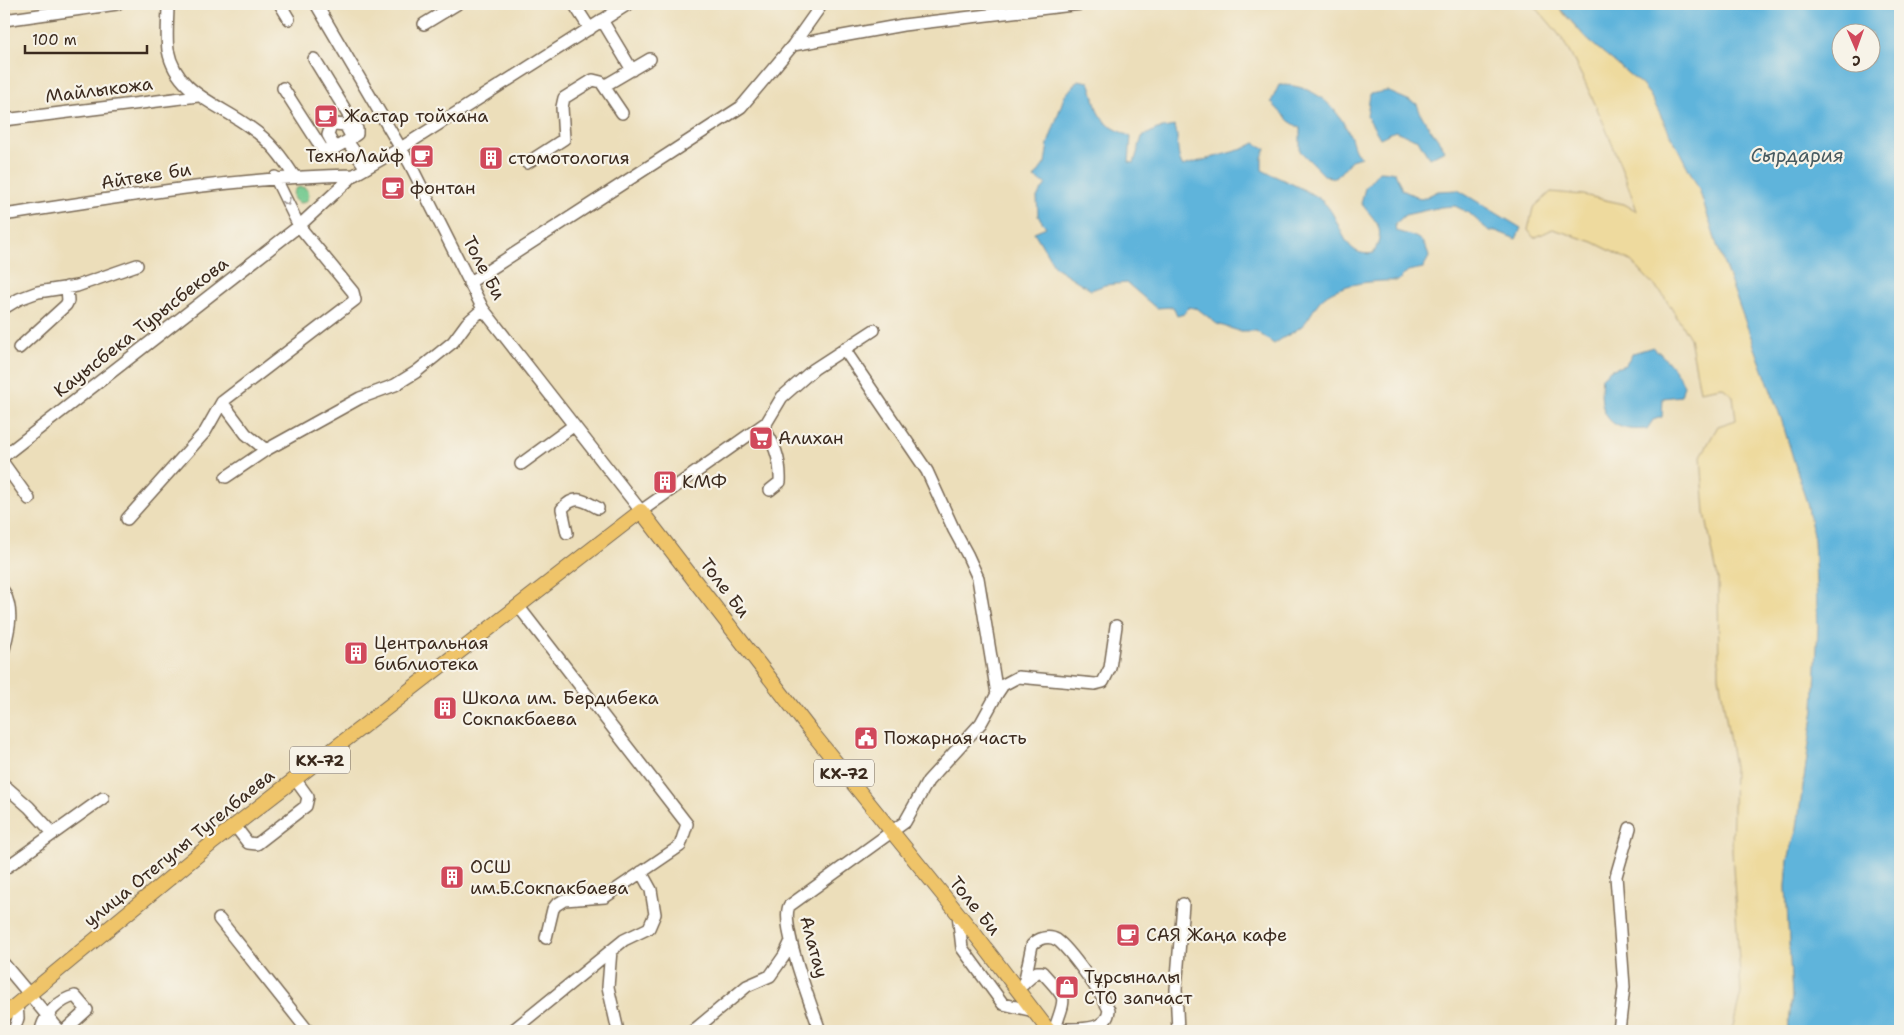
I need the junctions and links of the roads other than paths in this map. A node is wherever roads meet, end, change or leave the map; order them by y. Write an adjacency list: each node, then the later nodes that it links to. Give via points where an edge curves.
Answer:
1 (117, 4): 11 (street)
2 (168, 4): 21 (street, via 168,51 183,82)
3 (316, 4): 25 (street, Толе Би)
4 (457, 4): 13 (street)
5 (574, 4): 14 (street)
6 (628, 4): 12 (street)
7 (822, 4): 15 (street)
8 (1081, 4): 15 (street, via 903,25)
9 (279, 5): 10 (street)
10 (289, 19)
11 (4, 20)
12 (602, 20): 14 (street); 18 (street)
13 (424, 24)
14 (590, 29): 25 (street)
15 (794, 46): 35 (street, via 741,108)
16 (314, 59): 24 (street, via 357,129 357,134)
17 (650, 59): 18 (street)
18 (632, 70): 19 (street)
19 (604, 86): 22 (street); 27 (street, via 593,80 564,98 564,139)
20 (283, 88): 26 (street, via 323,150)
21 (198, 96): 23 (street, Майлыкожа); 30 (street, via 252,128 280,154)
22 (622, 113)
23 (4, 120)
24 (349, 140): 26 (street); 26 (street, via 345,125 331,126 328,135); 28 (street)
25 (399, 144): 28 (street, Кауысбека Турысбекова); 35 (street, Толе Би)
26 (335, 148)
27 (527, 163)
28 (366, 168): 29 (street, Кауысбека Турысбекова)
29 (354, 175): 30 (street, Айтеке би); 33 (street, Кауысбека Турысбекова)
30 (294, 176): 31 (street, Айтеке би)
31 (275, 177): 32 (street, Айтеке би); 33 (street, one-way to 33)
32 (4, 215)
33 (299, 226): 42 (street, via 353,292 355,300); 46 (street, Кауысбека Турысбекова)
34 (137, 265): 36 (street)
35 (469, 283): 38 (street, Толе Би)
36 (67, 287): 37 (street, via 19,298); 40 (street, via 66,304)
37 (4, 308)
38 (483, 309): 43 (street, Толе Би); 45 (street, via 453,342 416,372 395,385 360,398)
39 (874, 330): 41 (street)
40 (19, 348)
41 (844, 349): 44 (street, via 814,369 782,397); 60 (street, via 926,471 978,578)
42 (222, 402): 45 (street, via 246,434); 54 (street, via 205,432)
43 (573, 426): 48 (street); 53 (street, Толе Би)
44 (762, 426): 50 (street, via 773,441 778,458 780,482); 53 (street)
45 (266, 450): 49 (street)
46 (4, 456)
47 (4, 464): 51 (street)
48 (521, 464)
49 (226, 477)
50 (770, 490)
51 (30, 499)
52 (598, 508): 55 (street, via 577,498 569,503 562,509)
53 (641, 511): 57 (main road, улица Отегулы Тугелбаева / КХ-72); 67 (main road, Толе Би / КХ-72)
54 (127, 519)
55 (567, 533)
56 (4, 592): 59 (street, via 9,602 10,626)
57 (519, 607): 61 (main road, улица Отегулы Тугелбаева / КХ-72); 69 (street, via 687,824 680,846)
58 (1116, 626): 60 (street, via 1110,668 1103,682 1018,677 1003,685)
59 (4, 649)
60 (997, 694): 67 (street, via 981,723 928,781 905,822)
61 (295, 780): 64 (main road, улица Отегулы Тугелбаева / КХ-72); 64 (street, via 308,797 306,806 257,844 248,843)
62 (4, 785): 66 (street)
63 (103, 798): 66 (street)
64 (235, 826): 78 (main road, улица Отегулы Тугелбаева / КХ-72)
65 (1630, 828): 94 (street, via 1616,876 1624,987)
66 (53, 834): 68 (street)
67 (892, 834): 71 (main road, Толе Би / КХ-72); 74 (street, Алатау, via 789,906 786,919)
68 (4, 870)
69 (641, 872): 73 (street, via 605,897 561,902 553,909); 75 (street, via 651,890 654,919 645,931 624,940)
70 (1183, 904): 93 (street, via 1176,989)
71 (958, 914): 77 (main road, Толе Би / КХ-72); 80 (street, via 962,948 1003,1004)
72 (219, 919): 87 (street)
73 (546, 938)
74 (791, 941): 90 (street, via 770,976 747,986); 91 (street, Алатау)
75 (612, 950): 88 (street); 89 (street, via 608,987)
76 (4, 964): 78 (street)
77 (1020, 986): 80 (main road, Толе Би / КХ-72); 92 (street, via 1037,972 1042,972 1064,997); 92 (street, via 1032,945 1041,938 1053,938 1066,948 1109,1010 1108,1020 1101,1026)
78 (30, 993): 79 (main road, улица Отегулы Тугелбаева / КХ-72); 82 (street)
79 (17, 1004): 81 (main road, улица Отегулы Тугелбаева / КХ-72); 83 (street, via 18,1018)
80 (1034, 1011): 92 (main road, Толе Би / КХ-72)
81 (4, 1015)
82 (47, 1015): 84 (street); 85 (street); 86 (street, via 70,997 78,997 87,1010)
83 (14, 1031)
84 (41, 1031)
85 (60, 1031)
86 (64, 1031)
87 (308, 1031)
88 (512, 1031)
89 (618, 1031)
90 (693, 1031)
91 (820, 1031)
92 (1053, 1031)
93 (1178, 1031)
94 (1619, 1031)

